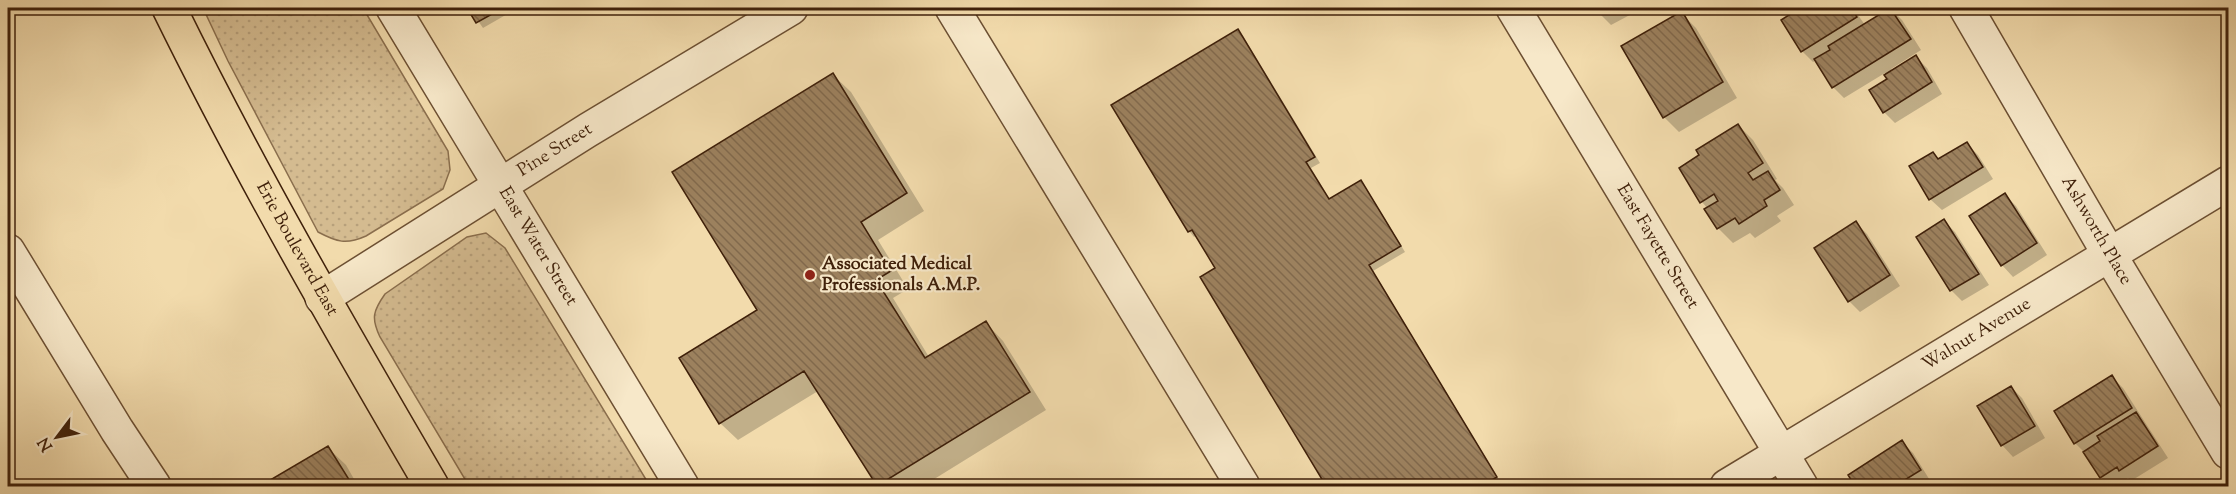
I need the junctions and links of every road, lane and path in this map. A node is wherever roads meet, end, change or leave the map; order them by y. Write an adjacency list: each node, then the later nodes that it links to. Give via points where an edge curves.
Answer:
1 (169, 8): 11 (main road, Erie Boulevard East)
2 (393, 8): 8 (street, East Water Street)
3 (791, 8): 8 (street, Pine Street)
4 (952, 8): 17 (street)
5 (1513, 8): 13 (street, East Fayette Street)
6 (1966, 8): 10 (street, Ashworth Place)
7 (2229, 183): 10 (street, Walnut Avenue)
8 (499, 185): 11 (street, Pine Street); 16 (street, East Water Street)
9 (8, 251): 14 (street)
10 (2109, 254): 12 (street, Ashworth Place); 13 (street, Walnut Avenue)
11 (322, 298): 15 (main road, Erie Boulevard East)
12 (2229, 452)
13 (1781, 454): 18 (street, Walnut Avenue); 19 (street, East Fayette Street)
14 (154, 486)
15 (432, 486)
16 (682, 486)
17 (1243, 486)
18 (1727, 486)
19 (1801, 486)

